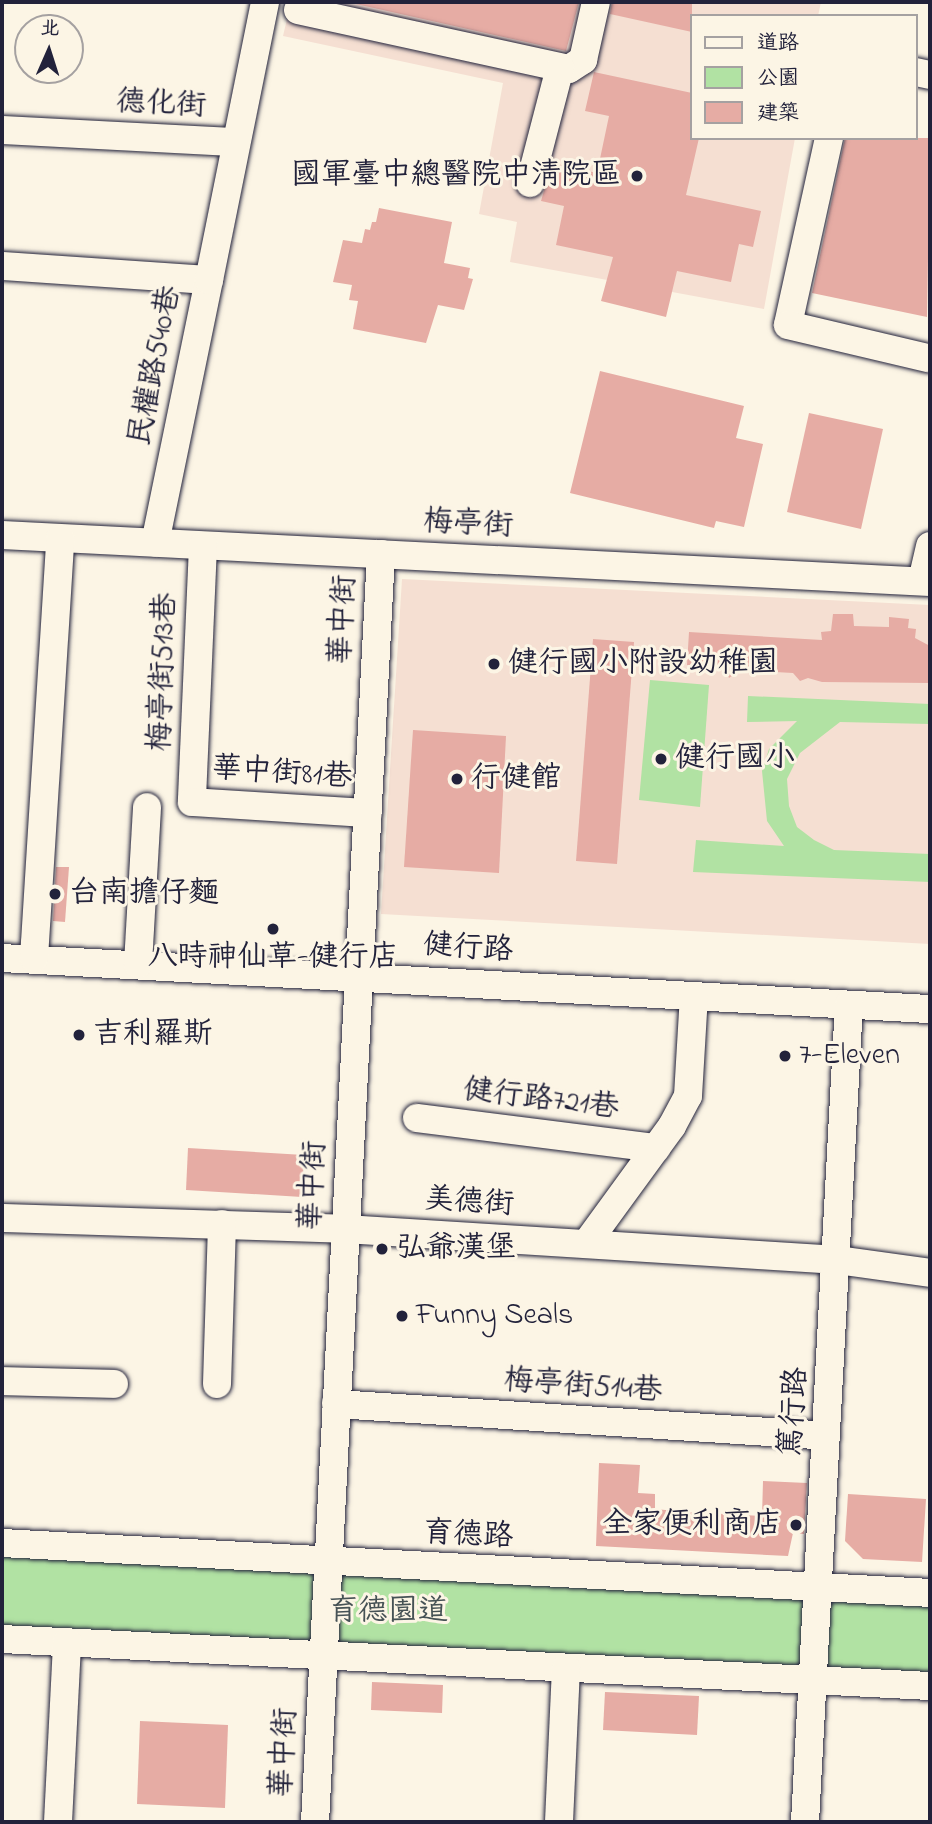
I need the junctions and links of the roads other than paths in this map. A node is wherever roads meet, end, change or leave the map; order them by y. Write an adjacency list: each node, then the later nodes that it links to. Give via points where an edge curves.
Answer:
1 (265, 2): 3 (street); 7 (street)
2 (596, 2): 4 (street, via 583,60 576,68)
3 (299, 6): 4 (street)
4 (560, 68): 8 (street)
5 (2, 130): 7 (street, 德化街)
6 (829, 140): 11 (street, via 788,325)
7 (233, 142): 10 (street)
8 (530, 183)
9 (2, 266): 10 (street, 民權路540巷)
10 (209, 280): 14 (street, 民權路540巷)
11 (928, 358)
12 (2, 536): 13 (street, 梅亭街)
13 (60, 539): 14 (street, 梅亭街); 23 (street)
14 (155, 543): 15 (street, 梅亭街)
15 (203, 546): 17 (street, 梅亭街); 19 (street, 梅亭街513巷)
16 (930, 546): 18 (street)
17 (381, 554): 18 (street, 梅亭街); 21 (street, 華中街)
18 (926, 582)
19 (192, 802): 21 (street, 華中街81巷)
20 (147, 807): 24 (street)
21 (368, 813): 25 (street, 華中街)
22 (2, 958): 23 (street, 健行路)
23 (34, 958): 24 (street, 健行路)
24 (138, 964): 25 (street, 健行路)
25 (358, 976): 26 (street, 健行路); 33 (street, 華中街)
26 (694, 996): 27 (street, 健行路); 30 (street, 健行路721巷, via 688,1096)
27 (849, 1005): 28 (street, 健行路); 35 (street, 篤行路)
28 (930, 1009)
29 (418, 1118): 30 (street, 健行路721巷)
30 (656, 1148): 34 (street, 健行路721巷)
31 (2, 1218): 32 (street, 美德街)
32 (222, 1224): 33 (street, 美德街); 39 (street)
33 (345, 1229): 34 (street, 美德街); 40 (street, 華中街)
34 (586, 1244): 35 (street, 美德街)
35 (838, 1261): 36 (street, 美德街); 41 (street, 篤行路)
36 (930, 1273)
37 (2, 1381): 38 (street)
38 (114, 1384)
39 (217, 1384)
40 (336, 1404): 41 (street, 梅亭街514巷); 43 (street, 華中街)
41 (826, 1436): 44 (street, 篤行路)
42 (2, 1543): 43 (street, 育德路)
43 (328, 1562): 44 (street, 育德路); 48 (street, 華中街)
44 (816, 1587): 45 (street, 育德路); 50 (street, 篤行路)
45 (930, 1593)
46 (2, 1639): 47 (street)
47 (67, 1642): 48 (street); 52 (street)
48 (323, 1655): 49 (street); 53 (street, 華中街)
49 (566, 1668): 50 (street); 54 (street)
50 (812, 1680): 51 (street); 55 (street, 篤行路)
51 (930, 1686)
52 (58, 1822)
53 (315, 1822)
54 (559, 1822)
55 (804, 1822)

